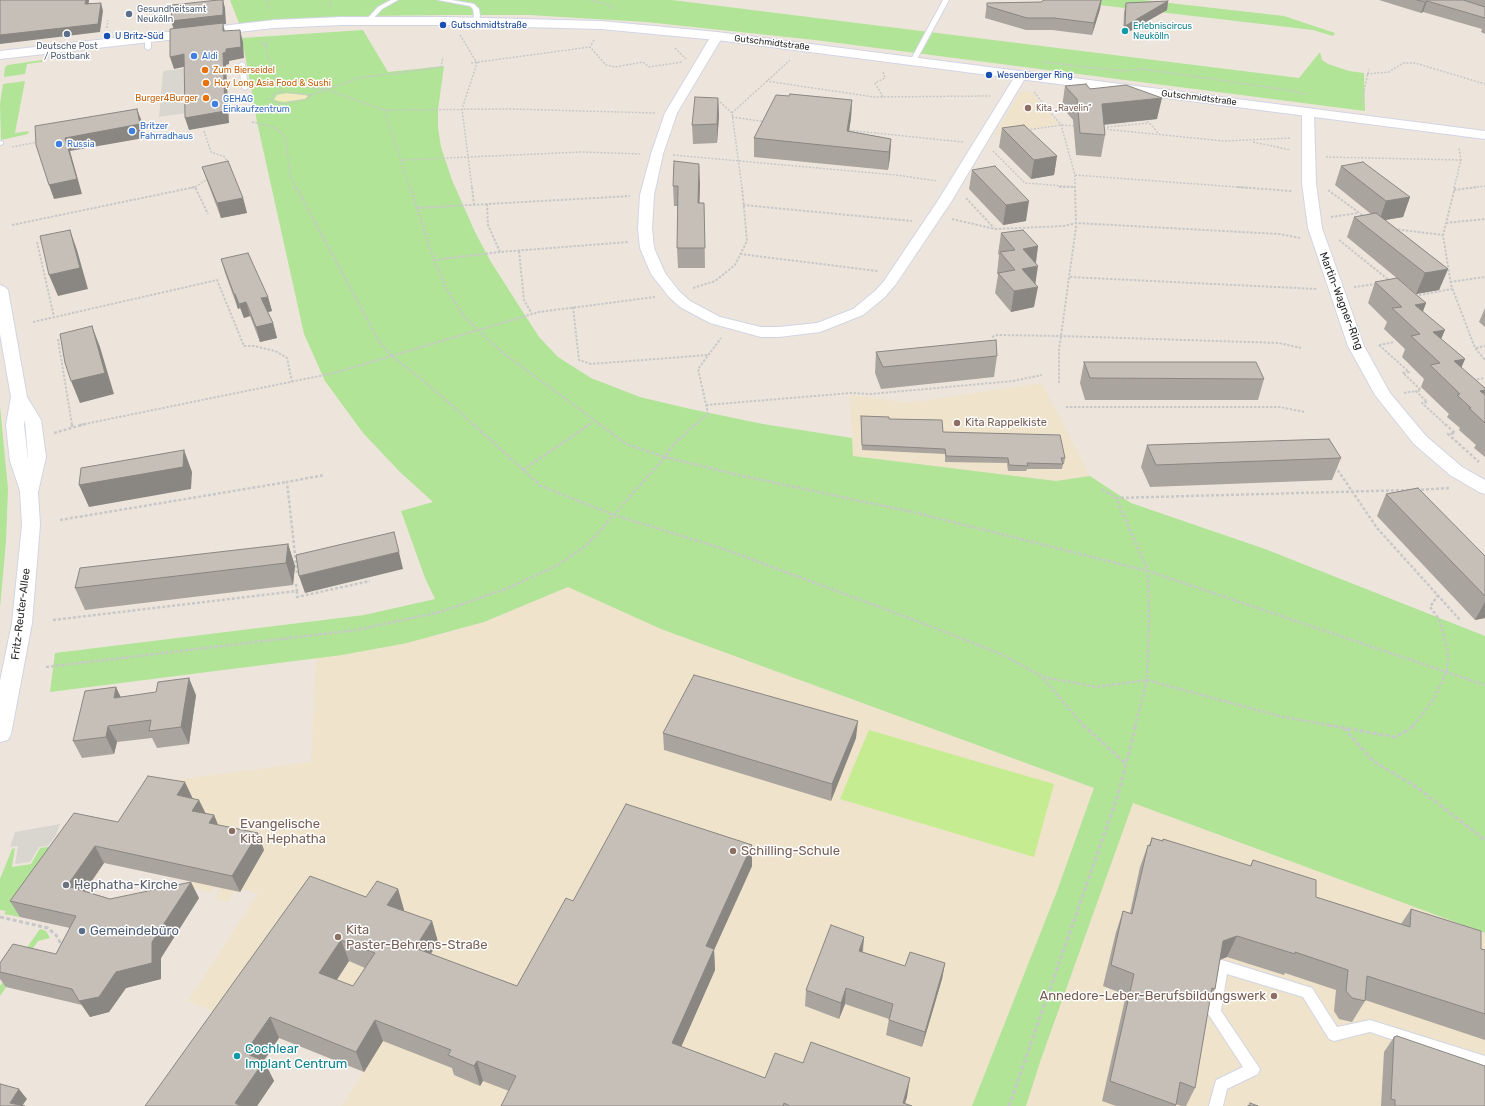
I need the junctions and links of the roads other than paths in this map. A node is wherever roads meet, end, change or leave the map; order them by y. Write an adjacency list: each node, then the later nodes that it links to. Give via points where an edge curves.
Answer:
1 (395, 0): 5 (lane, via 380,8)
2 (441, 0): 4 (lane, via 472,5 476,9)
3 (946, 0): 8 (lane)
4 (475, 21): 5 (street, Gutschmidtstraße); 6 (street, Gutschmidtstraße, via 601,25)
5 (367, 22): 7 (street, Gutschmidtstraße, via 247,32 216,31 148,43)
6 (717, 36): 8 (street, Gutschmidtstraße); 10 (street, via 671,113 647,195 646,241 653,265 664,284 674,294 701,314 730,325 761,332 820,327 858,312 880,294 933,219)
7 (0, 55)
8 (913, 61): 10 (street, Gutschmidtstraße)
9 (242, 64): 11 (lane)
10 (1021, 75): 12 (street, Gutschmidtstraße)
11 (245, 88)
12 (1308, 112): 13 (street, Gutschmidtstraße); 15 (street, Martin-Wagner-Ring, via 1310,192 1318,240 1356,346 1388,401 1420,440 1450,467)
13 (1485, 135)
14 (0, 290): 16 (street, Fritz-Reuter-Allee, via 19,397 16,424 19,461 29,492 31,525 22,623)
15 (1481, 486)
16 (0, 734)
17 (1485, 1063): 18 (lane, via 1370,1026 1334,1034 1307,992 1222,966 1214,1012 1253,1069 1220,1085)
18 (1216, 1106)

